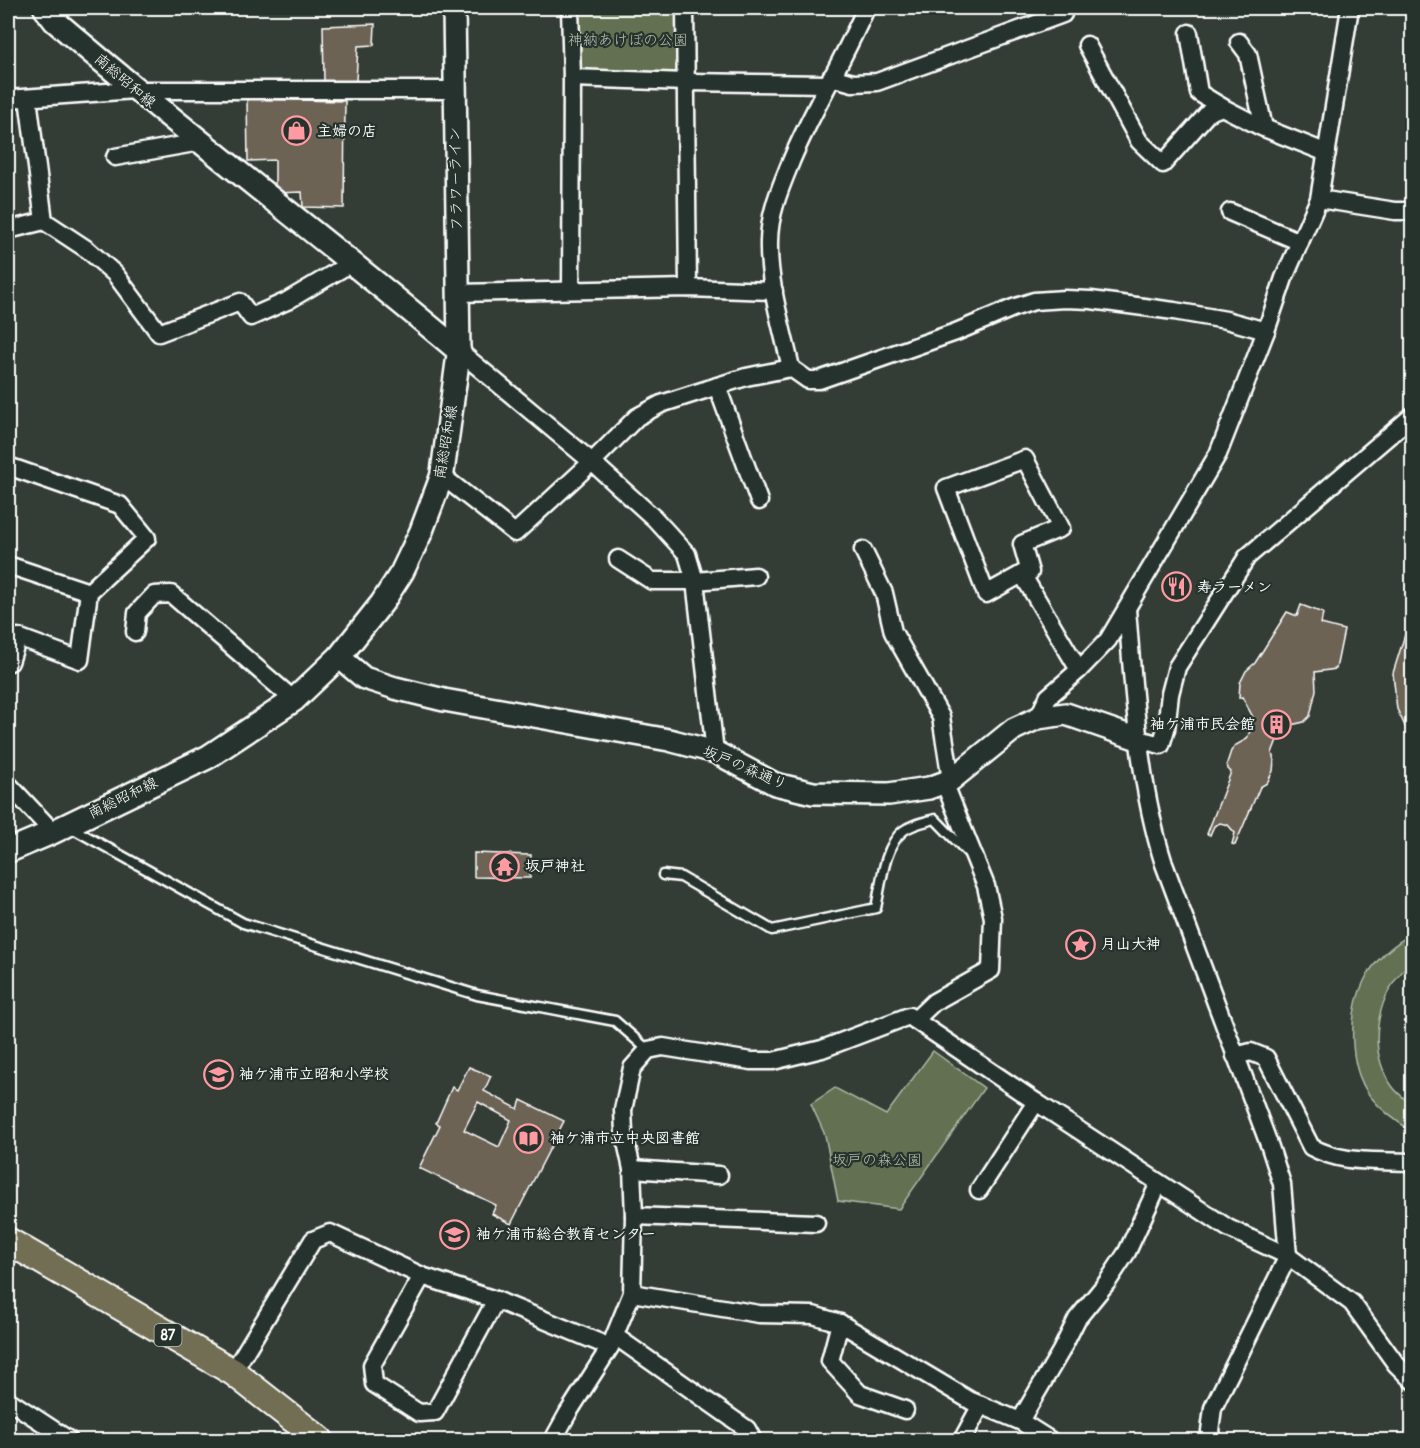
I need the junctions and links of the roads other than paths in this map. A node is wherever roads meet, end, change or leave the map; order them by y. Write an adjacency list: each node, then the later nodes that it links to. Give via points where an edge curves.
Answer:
1 (45, 8): 14 (main road, 南総昭和線)
2 (454, 8): 15 (street, フラワーライン)
3 (570, 8): 11 (street)
4 (685, 8): 13 (street)
5 (866, 8): 12 (street)
6 (1350, 8): 21 (street)
7 (1063, 14): 12 (street, via 877,81)
8 (1189, 33): 18 (street, via 1199,93)
9 (1239, 42): 19 (street, via 1248,54)
10 (1087, 45): 18 (street, via 1139,141 1163,164 1209,112)
11 (572, 78): 13 (street); 31 (street)
12 (829, 81): 13 (street); 32 (street, via 778,192 769,242)
13 (686, 82): 30 (street)
14 (135, 90): 15 (street); 16 (street); 20 (main road, 南総昭和線)
15 (454, 90): 33 (street, フラワーライン)
16 (28, 98): 17 (street); 26 (street)
17 (8, 99)
18 (1222, 107): 19 (street)
19 (1264, 128): 21 (street)
20 (200, 142): 22 (street); 29 (main road, 南総昭和線)
21 (1327, 153): 23 (street)
22 (115, 157)
23 (1319, 199): 24 (street); 28 (street)
24 (1413, 210)
25 (1230, 212): 28 (street)
26 (44, 221): 27 (street); 29 (street, via 88,250 115,274 159,333 240,302 251,317 287,301)
27 (8, 230)
28 (1300, 242): 34 (street)
29 (353, 262): 35 (main road, 南総昭和線)
30 (688, 288): 31 (street); 32 (street)
31 (571, 290): 33 (street)
32 (774, 291): 36 (street)
33 (457, 293): 35 (street, フラワーライン)
34 (1266, 331): 36 (street, via 1174,311 1065,299 1013,308 819,380 808,380); 50 (street, via 1218,454)
35 (459, 351): 39 (street); 41 (main road, 南総昭和線)
36 (791, 368): 37 (street)
37 (717, 386): 39 (street, via 661,404 638,417); 42 (street)
38 (1413, 416): 57 (street, via 1247,557 1177,667 1161,745)
39 (592, 462): 41 (street, via 515,533); 48 (street, via 687,554)
40 (8, 466): 49 (street, via 120,505 147,538)
41 (442, 476): 52 (main road, 南総昭和線, via 402,572)
42 (759, 501)
43 (863, 550): 59 (street, via 884,593 893,632 941,717)
44 (618, 559): 48 (street, via 652,581)
45 (8, 565): 49 (street)
46 (1022, 574): 46 (street, via 1030,572 1022,544 1060,528 1024,459 946,488 986,594); 54 (street)
47 (756, 576): 48 (street)
48 (695, 582): 58 (street)
49 (89, 592): 53 (street, via 80,660 18,637)
50 (1127, 609): 54 (street, via 1107,640); 57 (street)
51 (135, 632): 55 (street, via 137,614 154,595 171,594)
52 (339, 657): 55 (main road, 南総昭和線); 58 (street, 坂戸の森通り, via 364,678 395,688)
53 (8, 661)
54 (1079, 670): 56 (street, via 1048,697)
55 (294, 700): 61 (main road, 南総昭和線, via 207,757)
56 (1038, 718): 57 (street, 坂戸の森通り, via 1066,714); 59 (street, 坂戸の森通り, via 1014,729)
57 (1138, 739): 67 (street, via 1144,790 1157,845)
58 (715, 752): 59 (street, 坂戸の森通り, via 775,784 813,793 889,794)
59 (947, 781): 63 (street)
60 (8, 784): 61 (street)
61 (60, 828): 62 (main road, 南総昭和線); 66 (lane, via 243,923 477,995 615,1021)
62 (8, 851)
63 (974, 860): 64 (lane, via 935,819 918,823 902,832 888,853 876,908 772,930 681,877); 65 (street, via 986,886 993,918 992,970 934,1002)
64 (663, 875)
65 (915, 1020): 66 (street, via 909,1016 822,1049 773,1061 663,1047); 68 (street)
66 (648, 1050): 70 (street, via 632,1068 623,1110)
67 (1235, 1056): 69 (street, via 1251,1052 1266,1058 1311,1147 1351,1161); 77 (street, via 1282,1184)
68 (1036, 1102): 72 (street); 73 (street)
69 (1413, 1165)
70 (632, 1169): 71 (street); 74 (street)
71 (719, 1175)
72 (1159, 1183): 77 (street, via 1228,1228); 88 (street, via 1127,1252 1077,1319)
73 (979, 1190)
74 (634, 1215): 75 (street); 79 (street)
75 (816, 1223)
76 (8, 1241): 83 (main road, 87)
77 (1288, 1256): 84 (street, via 1352,1303 1396,1364); 95 (street, via 1213,1408)
78 (422, 1276): 80 (street); 80 (street, via 372,1365 374,1384 419,1413 435,1412); 83 (street, via 330,1233 314,1240)
79 (632, 1293): 81 (street, via 759,1314 813,1315); 82 (street)
80 (496, 1300): 82 (street)
81 (840, 1323): 86 (street); 87 (street, via 830,1361 860,1394)
82 (613, 1342): 92 (street); 93 (street, via 747,1430)
83 (233, 1372): 91 (main road, 87)
84 (1413, 1380)
85 (8, 1400): 90 (street)
86 (981, 1405): 88 (street); 94 (street)
87 (905, 1410)
88 (1020, 1421): 89 (street)
89 (1045, 1439)
90 (69, 1440)
91 (320, 1440)
92 (553, 1440)
93 (753, 1440)
94 (963, 1440)
95 (1212, 1440)

